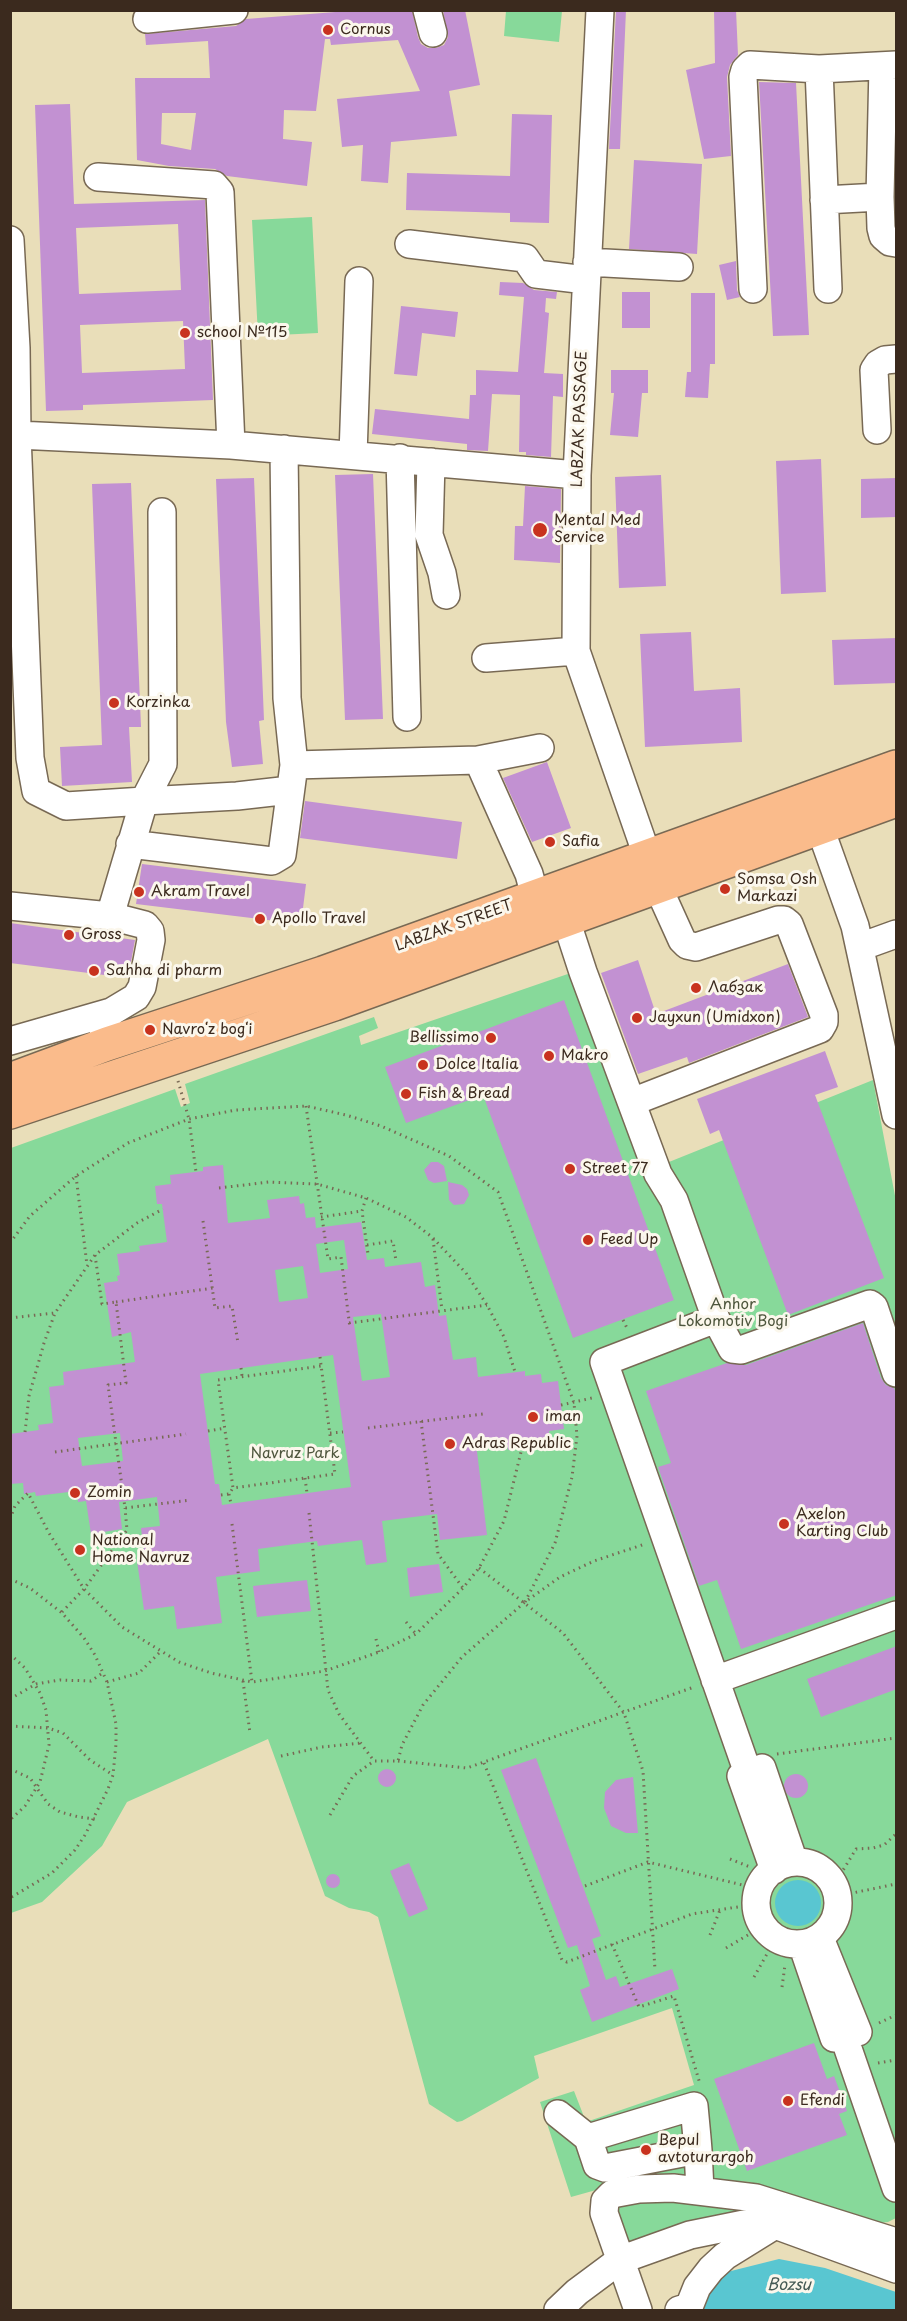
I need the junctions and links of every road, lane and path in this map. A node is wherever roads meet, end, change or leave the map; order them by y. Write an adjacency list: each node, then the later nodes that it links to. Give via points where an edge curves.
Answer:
1 (234, 10): 3 (street)
2 (600, 10): 13 (street, LABZAK PASSAGE)
3 (147, 19)
4 (890, 65): 5 (street); 7 (street)
5 (819, 69): 8 (street); 15 (street, via 750,65 745,70)
6 (98, 177): 21 (street, via 214,185 220,192)
7 (880, 197): 8 (street); 10 (street, via 881,228 890,242)
8 (824, 200): 16 (street)
9 (10, 240): 17 (street)
10 (897, 243)
11 (408, 244): 13 (street, via 525,258 536,274)
12 (679, 267): 13 (street)
13 (587, 271): 26 (street, LABZAK PASSAGE)
14 (359, 281): 23 (street)
15 (753, 289)
16 (828, 289)
17 (13, 348): 20 (street)
18 (897, 359): 19 (street, via 885,360 874,370)
19 (877, 430)
20 (17, 435): 21 (street); 37 (street, via 30,758 36,791 66,806)
21 (231, 445): 22 (street)
22 (284, 449): 23 (street); 35 (street, via 287,698)
23 (353, 455): 24 (street)
24 (400, 458): 25 (street); 31 (street)
25 (431, 462): 26 (street); 28 (street, via 429,535)
26 (577, 474): 29 (street, LABZAK PASSAGE)
27 (162, 512): 37 (street, via 163,764)
28 (446, 595)
29 (576, 651): 30 (street); 40 (street, LABZAK PASSAGE)
30 (486, 658)
31 (407, 717)
32 (540, 748): 33 (street)
33 (478, 760): 35 (street); 41 (street)
34 (897, 767): 40 (main road, LABZAK STREET)
35 (292, 778): 37 (street, via 237,796); 39 (street, via 282,855 272,861)
36 (897, 800): 38 (main road, LABZAK STREET)
37 (144, 801): 39 (street)
38 (820, 828): 40 (main road, LABZAK STREET); 46 (street)
39 (130, 844): 43 (street)
40 (652, 872): 41 (main road, LABZAK STREET); 44 (main road, LABZAK STREET); 54 (street, LABZAK PASSAGE, via 687,945 696,946 778,920 789,924 824,1022 820,1029)
41 (536, 896): 47 (main road, LABZAK STREET)
42 (10, 906): 43 (street)
43 (110, 916): 49 (street, via 146,925 151,940 142,987 136,997)
44 (566, 920): 48 (main road, LABZAK STREET); 54 (street)
45 (897, 934): 46 (street)
46 (860, 947): 56 (street)
47 (323, 973): 48 (main road); 51 (main road, LABZAK STREET)
48 (334, 1004): 53 (main road, LABZAK STREET)
49 (111, 1012): 50 (street); 51 (street, via 102,1025)
50 (10, 1041)
51 (107, 1044): 53 (main road, LABZAK STREET)
52 (177, 1080): 57 (path)
53 (12, 1098)
54 (632, 1102): 80 (street, via 658,1173 674,1200)
55 (306, 1106): 57 (path, via 252,1108); 60 (path); 88 (path, via 381,1126 449,1156 498,1192)
56 (897, 1115)
57 (189, 1119): 58 (path); 59 (path, via 128,1143)
58 (196, 1172)
59 (76, 1176): 68 (path, via 30,1216); 73 (path)
60 (317, 1184): 61 (path, via 269,1182); 62 (path); 65 (path)
61 (219, 1188)
62 (366, 1198): 64 (path); 67 (path, via 406,1217)
63 (163, 1209): 71 (path)
64 (362, 1211): 65 (path); 69 (path)
65 (321, 1217): 77 (path, via 328,1259 341,1257 350,1325)
66 (203, 1221): 74 (path)
67 (432, 1237): 76 (path, via 466,1273); 77 (path)
68 (10, 1243)
69 (367, 1245): 70 (path); 72 (path, via 393,1241)
70 (368, 1254)
71 (95, 1255): 73 (path); 75 (path, via 102,1304)
72 (396, 1261)
73 (87, 1265): 78 (path)
74 (213, 1288): 75 (path); 81 (path, via 215,1308 232,1306)
75 (116, 1302): 99 (path, via 126,1383 108,1386)
76 (487, 1305): 77 (path); 85 (path, via 504,1337)
77 (442, 1310)
78 (55, 1313): 79 (path); 95 (path, via 29,1396)
79 (10, 1318)
80 (716, 1319): 86 (street, via 732,1348 741,1350 870,1304); 113 (street, via 604,1362)
81 (238, 1343)
82 (320, 1357): 83 (path)
83 (321, 1366): 87 (path); 97 (path)
84 (241, 1368): 87 (path)
85 (515, 1372)
86 (897, 1373)
87 (242, 1376): 92 (path, via 218,1380)
88 (574, 1403): 89 (path); 118 (path, via 577,1436 572,1477 555,1543)
89 (561, 1405)
90 (483, 1414): 91 (path)
91 (421, 1421): 93 (path); 116 (path, via 438,1554)
92 (225, 1428): 94 (path); 103 (path)
93 (368, 1428)
94 (208, 1431)
95 (25, 1432)
96 (344, 1432): 97 (path)
97 (330, 1433): 102 (path, via 335,1474)
98 (186, 1434): 99 (path)
99 (116, 1444): 101 (path); 109 (path)
100 (522, 1448): 114 (path, via 504,1521)
101 (55, 1452)
102 (305, 1478): 103 (path); 104 (path)
103 (233, 1488): 105 (path)
104 (307, 1493)
105 (230, 1494): 106 (path); 108 (path)
106 (221, 1495)
107 (191, 1500): 109 (path)
108 (231, 1503)
109 (125, 1508): 117 (path, via 127,1530)
110 (309, 1513): 127 (path)
111 (10, 1519): 117 (path, via 15,1506 28,1493)
112 (232, 1524): 132 (path)
113 (666, 1538): 118 (path, via 594,1561 560,1577); 129 (street)
114 (479, 1568): 116 (path); 118 (path)
115 (10, 1579): 119 (path, via 30,1588)
116 (463, 1588): 122 (path)
117 (84, 1589): 119 (path); 124 (path, via 122,1627)
118 (525, 1602): 135 (path, via 563,1633); 143 (path, via 462,1657 423,1706)
119 (62, 1613): 128 (path, via 84,1638)
120 (897, 1615): 129 (street)
121 (406, 1622): 122 (path)
122 (416, 1634): 125 (path)
123 (376, 1638): 125 (path)
124 (160, 1652): 130 (path, via 189,1666); 131 (path, via 139,1673)
125 (379, 1652): 127 (path)
126 (10, 1654): 133 (path)
127 (325, 1671): 132 (path); 140 (path, via 328,1690 339,1714)
128 (104, 1672): 131 (path); 133 (path, via 91,1681)
129 (715, 1680): 135 (path); 145 (street)
130 (243, 1681): 132 (path); 138 (path)
131 (107, 1682): 147 (path, via 116,1724)
132 (252, 1682)
133 (36, 1684): 134 (path); 137 (path, via 44,1701)
134 (10, 1699)
135 (624, 1713): 144 (path); 153 (path, via 643,1771)
136 (10, 1726): 137 (path)
137 (48, 1728): 147 (path, via 63,1732 90,1760); 148 (path, via 48,1756)
138 (250, 1733)
139 (897, 1738): 145 (path)
140 (361, 1743): 141 (path); 142 (path)
141 (280, 1756)
142 (374, 1761): 143 (path); 149 (path, via 353,1776)
143 (398, 1761): 144 (path, via 467,1768)
144 (484, 1764): 163 (path, via 562,1960 567,1962)
145 (746, 1766): 158 (street, via 762,1768)
146 (10, 1769): 148 (path)
147 (113, 1775): 150 (path)
148 (38, 1786): 150 (path, via 48,1804 60,1812); 151 (path)
149 (330, 1815)
150 (95, 1819): 157 (path, via 75,1850 52,1873)
151 (10, 1820)
152 (897, 1834): 156 (path, via 884,1845 856,1849)
153 (648, 1862): 155 (path); 158 (path); 160 (path)
154 (897, 1884): 156 (path)
155 (585, 1886)
156 (836, 1891): 158 (street, via 820,1869 808,1863); 162 (street, via 837,1917 830,1929)
157 (10, 1898)
158 (770, 1898): 159 (path); 162 (street, via 794,1945); 164 (path); 166 (path)
159 (720, 1910): 160 (path, via 692,1914); 161 (path)
160 (653, 1929): 163 (path); 165 (path)
161 (710, 1935)
162 (811, 1941): 171 (street, via 858,2032 844,2037)
163 (612, 1944): 167 (path, via 639,2007 674,1996 699,2078 700,2090)
164 (726, 1948)
165 (655, 1970)
166 (754, 1977)
167 (694, 2106): 169 (street); 170 (street)
168 (558, 2114): 169 (street)
169 (588, 2138): 170 (street, via 597,2165 605,2168)
170 (698, 2150): 172 (street)
171 (897, 2188)
172 (700, 2190): 174 (street, via 756,2198); 175 (street, via 650,2188 612,2194 605,2201 604,2213)
173 (775, 2225): 175 (street, via 744,2224 690,2235); 176 (street); 179 (street, via 725,2256 696,2287 689,2307)
174 (897, 2242)
175 (620, 2260): 177 (street); 178 (street)
176 (897, 2269)
177 (558, 2310)
178 (638, 2310)
179 (679, 2310)

